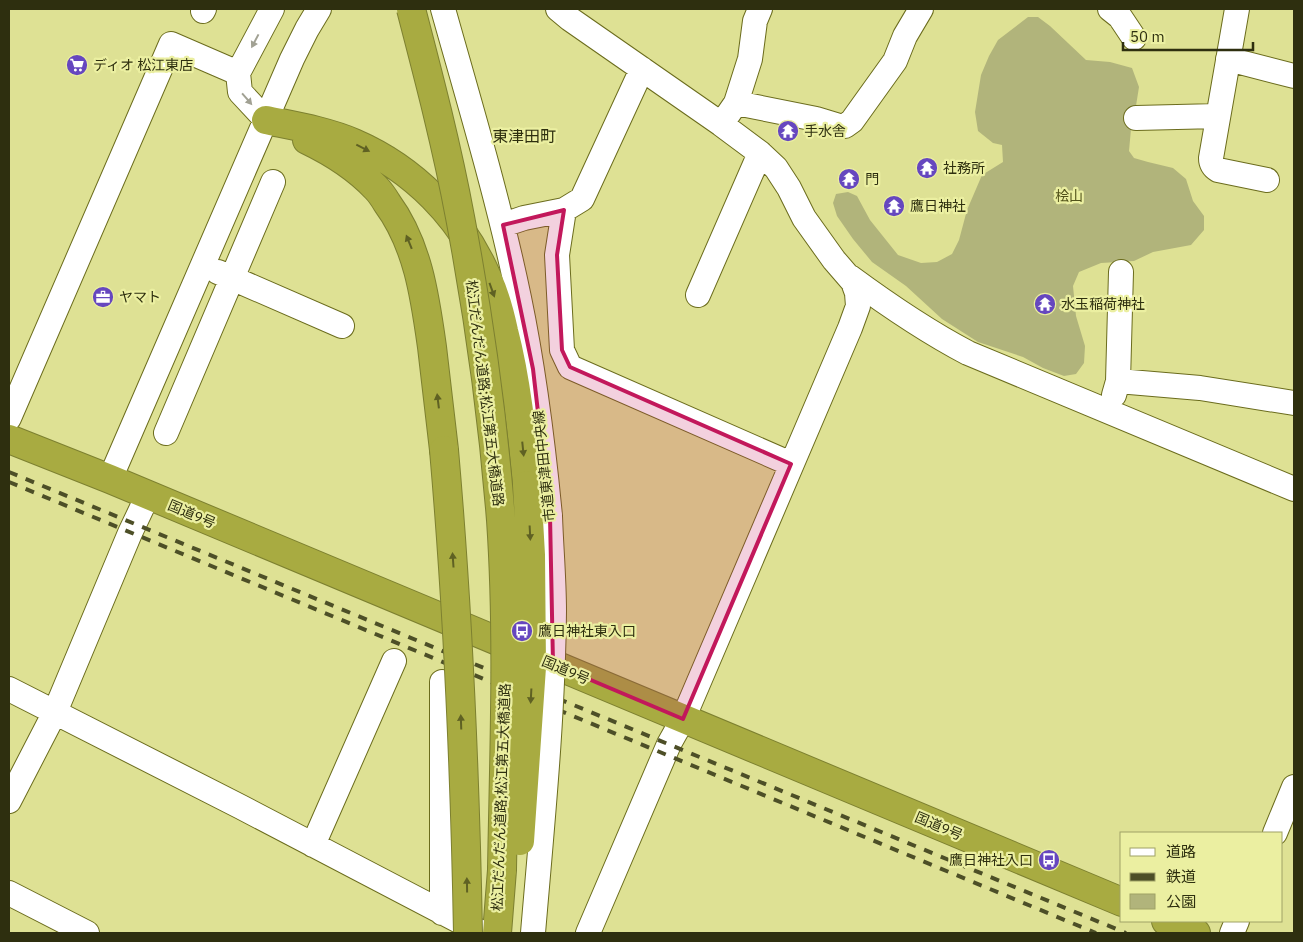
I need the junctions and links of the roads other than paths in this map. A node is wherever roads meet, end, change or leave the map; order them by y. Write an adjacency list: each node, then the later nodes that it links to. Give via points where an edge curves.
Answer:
1 (272, 9): 13 (street, one-way to 13)
2 (319, 9): 18 (street, via 292,59)
3 (411, 9): 52 (highway, 松江だんだん道路;松江第五大橋道路, bridge, via 460,216 492,426 501,522 505,620)
4 (444, 9): 24 (street, 市道東津田中央線)
5 (558, 9): 12 (street)
6 (760, 9): 15 (street, via 755,21 750,59)
7 (921, 9): 15 (street, via 895,61 848,124 839,126)
8 (1110, 9): 10 (street, via 1120,17)
9 (1237, 9): 11 (street)
10 (1134, 38)
11 (1228, 59): 14 (street); 16 (street)
12 (642, 69): 19 (street); 23 (street, via 582,198)
13 (238, 73): 18 (street, one-way to 18, via 240,92); 36 (street, via 171,44)
14 (1294, 76)
15 (736, 103): 19 (street)
16 (1218, 116): 17 (street); 21 (street, via 1212,166)
17 (1136, 118)
18 (266, 120): 25 (street); 52 (highway, one-way to 52, bridge, via 354,143 423,186 456,222 473,249 498,306 518,397 527,485 532,611 529,726 520,842); 58 (highway, one-way to 18, bridge, via 451,528 435,369 421,280 403,228 377,189 336,156)
19 (722, 124): 20 (street)
20 (760, 153): 27 (street, via 776,168 804,218); 29 (street)
21 (1267, 180)
22 (273, 182): 28 (street)
23 (564, 210): 24 (street); 39 (street, via 557,255 562,350 570,367)
24 (503, 224): 61 (street, 市道東津田中央線, bridge, via 533,370 550,516 554,609 550,724)
25 (203, 265): 28 (street); 30 (street)
26 (1121, 272): 33 (street)
27 (850, 277): 35 (street, via 934,335 968,353); 39 (street, via 857,293 857,312)
28 (232, 278): 31 (street); 32 (street)
29 (698, 295)
30 (178, 324): 32 (street); 40 (street)
31 (342, 326)
32 (207, 336): 37 (street)
33 (1118, 381): 34 (street, via 1200,388); 35 (street)
34 (1294, 403)
35 (1109, 412): 41 (street)
36 (9, 418)
37 (166, 433)
38 (9, 438): 40 (highway, 国道9号)
39 (792, 464): 47 (street)
40 (110, 479): 42 (highway, 国道9号)
41 (1294, 489)
42 (148, 495): 46 (street); 47 (highway, 国道9号)
43 (394, 661): 51 (street)
44 (442, 682): 55 (street)
45 (9, 688): 46 (street)
46 (55, 712): 49 (street); 51 (street)
47 (683, 719): 54 (highway, 国道9号); 62 (street, via 669,744)
48 (1294, 787): 50 (street)
49 (9, 801)
50 (1275, 832)
51 (313, 845): 55 (street)
52 (502, 870): 60 (highway, 松江だんだん道路;松江第五大橋道路)
53 (9, 893): 57 (street)
54 (1120, 901)
55 (444, 920): 59 (street)
56 (1168, 922): 63 (highway)
57 (87, 933)
58 (468, 933)
59 (482, 933)
60 (497, 933)
61 (533, 933)
62 (588, 933)
63 (1196, 933)

